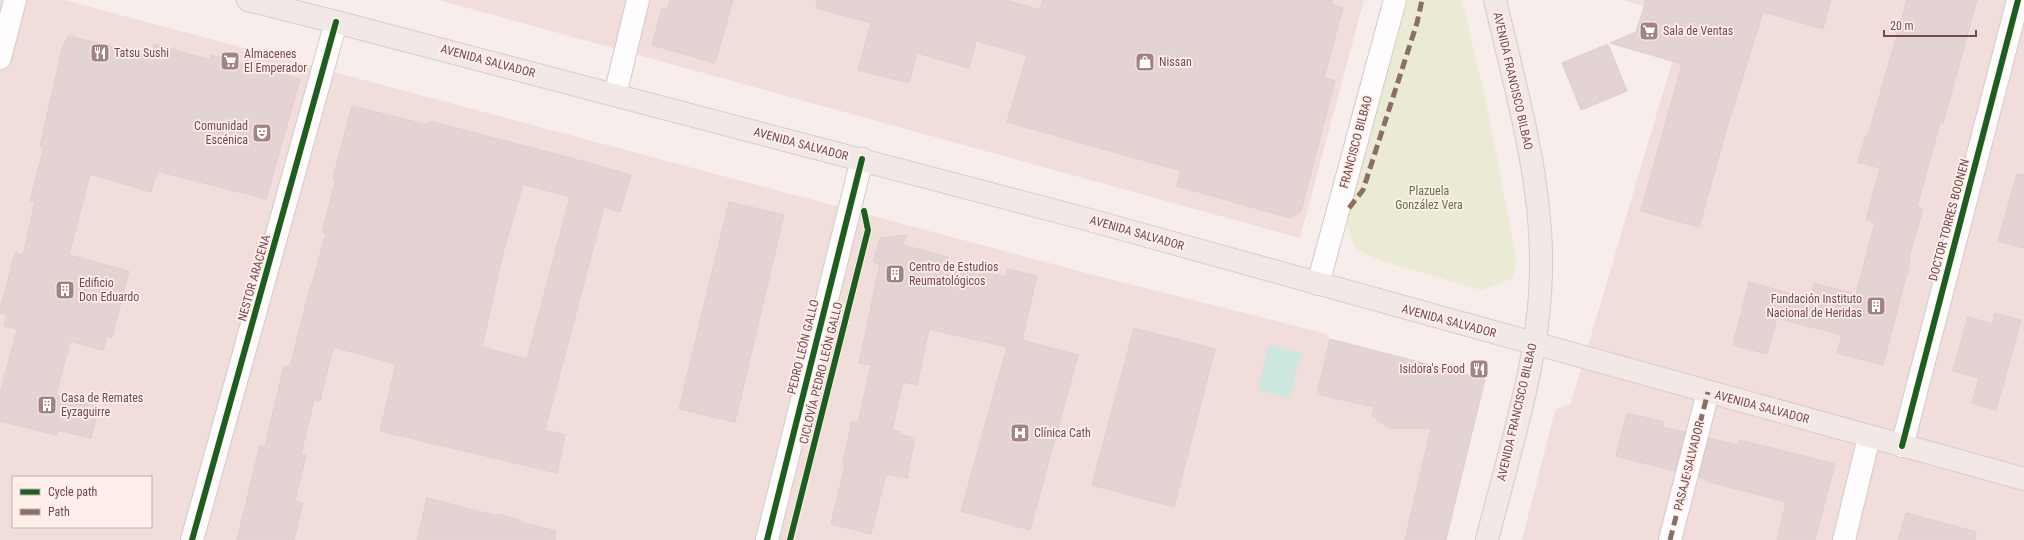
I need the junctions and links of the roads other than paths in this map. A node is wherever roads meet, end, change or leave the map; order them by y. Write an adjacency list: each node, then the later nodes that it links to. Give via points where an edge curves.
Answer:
1 (15, 0): 8 (street)
2 (248, 0): 7 (main road, AVENIDA SALVADOR)
3 (638, 0): 9 (street)
4 (1395, 0): 11 (street, FRANCISCO BILBAO)
5 (1495, 0): 12 (main road, AVENIDA FRANCISCO BILBAO, via 1529,147 1538,217 1540,291)
6 (2018, 0): 15 (street, DOCTOR TORRES BOONEN)
7 (336, 22): 9 (main road, AVENIDA SALVADOR); 17 (street, NESTOR ARACENA)
8 (0, 58)
9 (615, 95): 10 (main road, AVENIDA SALVADOR)
10 (862, 159): 11 (main road, AVENIDA SALVADOR); 18 (street, PEDRO LEÓN GALLO)
11 (1318, 284): 12 (main road, AVENIDA SALVADOR)
12 (1534, 344): 13 (main road, AVENIDA SALVADOR); 19 (main road, AVENIDA FRANCISCO BILBAO, via 1528,378)
13 (1708, 392): 14 (main road, AVENIDA SALVADOR); 20 (street, PASAJE SALVADOR)
14 (1869, 436): 15 (main road, AVENIDA SALVADOR); 21 (street)
15 (1902, 446): 16 (main road, AVENIDA SALVADOR)
16 (2024, 479)
17 (192, 540)
18 (767, 540)
19 (1486, 540)
20 (1670, 540)
21 (1844, 540)

